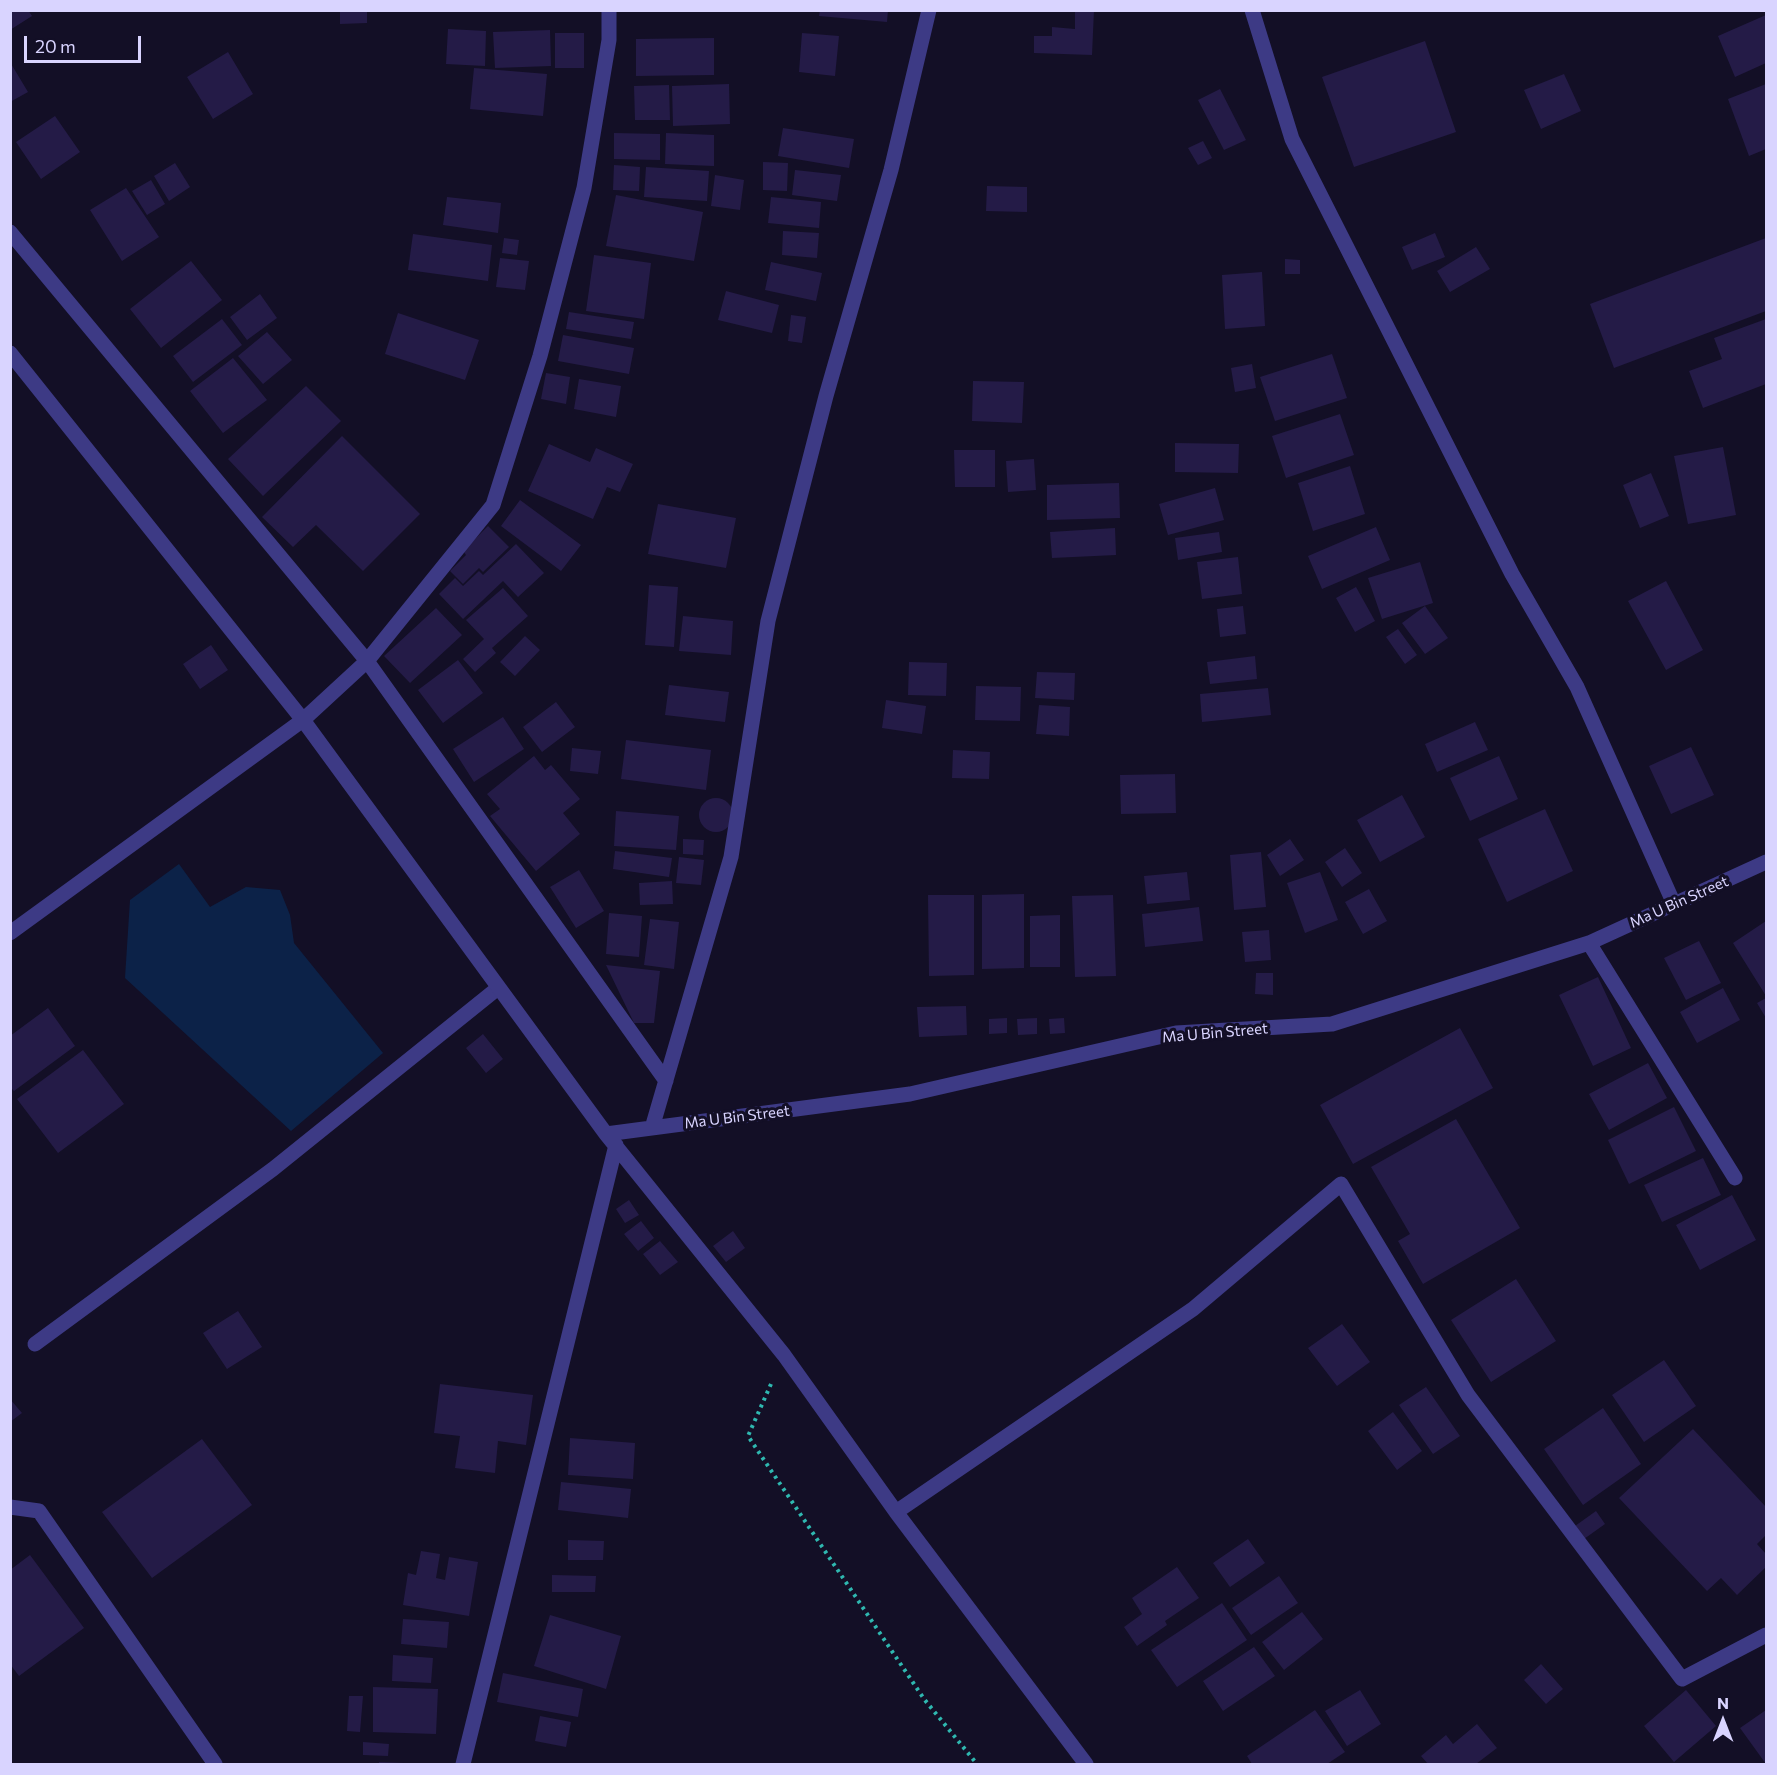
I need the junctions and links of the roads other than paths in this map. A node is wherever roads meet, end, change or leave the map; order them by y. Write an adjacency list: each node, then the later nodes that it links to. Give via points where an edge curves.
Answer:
1 (609, 10): 6 (street, via 609,40 584,188 540,356 493,506)
2 (929, 10): 13 (street, via 891,170 826,396 768,621 731,857)
3 (1252, 10): 9 (street, via 1292,139 1512,574 1577,687)
4 (10, 232): 6 (street)
5 (10, 353): 7 (street)
6 (367, 661): 7 (street); 13 (street)
7 (303, 720): 10 (street); 12 (street)
8 (1767, 862): 9 (street, Ma U Bin Street)
9 (1674, 904): 11 (street, Ma U Bin Street)
10 (10, 933)
11 (1589, 943): 14 (street, Ma U Bin Street, via 1332,1024 1176,1033 910,1094); 16 (street)
12 (498, 988): 15 (street); 17 (street, via 273,1169)
13 (666, 1081): 14 (street)
14 (652, 1128): 15 (street, Ma U Bin Street)
15 (611, 1140): 19 (street, via 784,1355); 22 (street)
16 (1735, 1178)
17 (36, 1344)
18 (10, 1507): 21 (street, via 39,1511)
19 (896, 1512): 20 (street, via 1194,1310 1341,1184 1468,1395 1682,1679); 23 (street)
20 (1767, 1635)
21 (214, 1764)
22 (464, 1764)
23 (1086, 1764)

